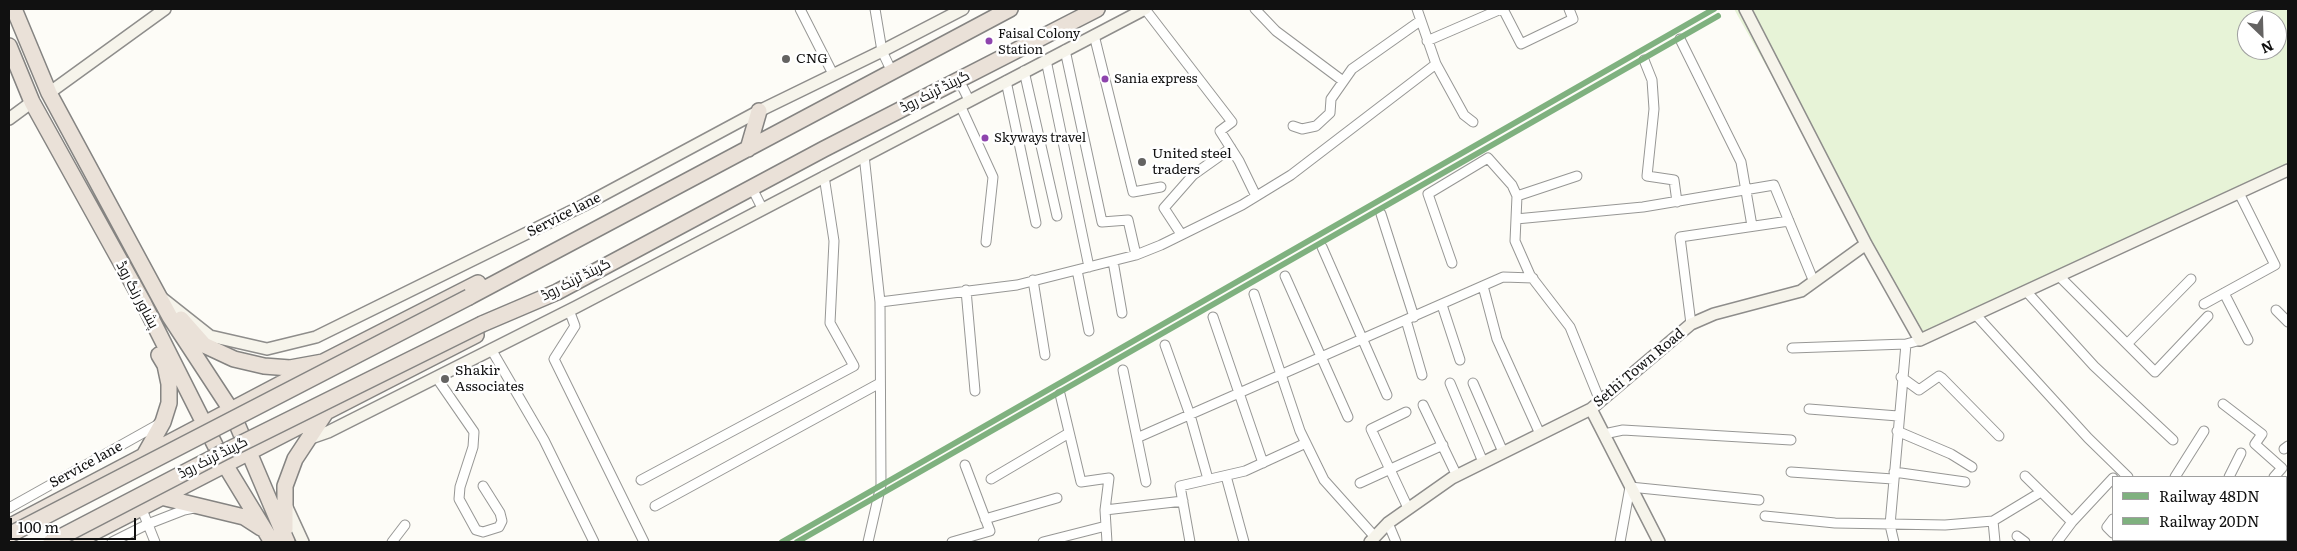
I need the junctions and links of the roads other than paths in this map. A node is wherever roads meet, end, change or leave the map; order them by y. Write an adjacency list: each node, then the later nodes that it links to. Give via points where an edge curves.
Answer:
1 (14, 9): 31 (highway, پشاور رنگ روڈ)
2 (165, 9): 31 (street)
3 (800, 9): 27 (street)
4 (875, 9): 21 (street)
5 (963, 9): 21 (street, Service lane)
6 (1010, 9): 26 (highway, گرینڈ ٹرنک روڈ)
7 (1097, 9): 28 (highway, گرینڈ ٹرنک روڈ)
8 (1145, 9): 16 (street); 38 (street, via 1232,122 1220,131)
9 (1256, 9): 30 (street, via 1276,30)
10 (1417, 9): 15 (street)
11 (1502, 9): 12 (street, via 1521,44 1573,19); 14 (street)
12 (1569, 9)
13 (1745, 9): 60 (street)
14 (1485, 12): 18 (street)
15 (1420, 21): 18 (street); 30 (street, via 1352,69)
16 (1094, 35): 20 (street); 44 (street, via 1134,192)
17 (1680, 39): 46 (street, via 1741,162)
18 (1427, 41): 24 (street)
19 (9, 46): 32 (highway, پشاور رنگ روڈ)
20 (1065, 50): 22 (street); 62 (street, via 1102,222 1128,220)
21 (882, 51): 26 (street); 27 (street, Service lane)
22 (1046, 60): 25 (street); 66 (street)
23 (1644, 60): 50 (street, via 1652,80 1654,110 1647,176 1674,180)
24 (1436, 64): 36 (street, via 1464,115); 48 (street, via 1291,175)
25 (1024, 71): 29 (street); 53 (street)
26 (892, 72): 39 (highway, گرینڈ ٹرنک روڈ)
27 (833, 74): 34 (street, Service lane)
28 (959, 80): 33 (street); 45 (highway, گرینڈ ٹرنک روڈ)
29 (1006, 81): 33 (street); 56 (street)
30 (1343, 81): 37 (street, via 1331,99 1330,113 1316,126 1302,129)
31 (49, 93): 80 (highway, پشاور رنگ روڈ)
32 (32, 102): 35 (street); 82 (highway, پشاور رنگ روڈ)
33 (965, 102): 40 (street); 59 (street, via 993,178)
34 (759, 111): 39 (highway); 80 (street, Service lane, via 584,205 316,337 267,349 210,336)
35 (9, 119)
36 (1473, 122)
37 (1293, 126)
38 (1231, 148): 48 (street); 58 (street, via 1193,175 1164,208)
39 (748, 150): 63 (highway, گرینڈ ٹرنک روڈ)
40 (864, 154): 42 (street); 81 (street)
41 (2288, 170): 47 (street)
42 (824, 176): 51 (street); 167 (street, via 834,241 830,323 854,366)
43 (1578, 176): 49 (street)
44 (1161, 187)
45 (752, 188): 51 (street); 77 (highway, گرینڈ ٹرنک روڈ)
46 (1747, 189): 50 (street); 55 (street, via 1774,184); 57 (street)
47 (2239, 193): 69 (street); 78 (street, via 2275,265)
48 (1256, 196): 58 (street)
49 (1517, 196): 54 (street); 65 (street, via 1512,185 1488,158 1428,194)
50 (1677, 202): 54 (street)
51 (762, 208): 85 (street)
52 (1381, 214): 91 (street)
53 (1057, 216)
54 (1516, 219): 70 (street, via 1515,241)
55 (1789, 220): 57 (street); 73 (street)
56 (1036, 223)
57 (1752, 226): 93 (street, via 1680,237)
58 (1181, 234): 62 (street)
59 (986, 242)
60 (1866, 244): 73 (street, Sethi Town Road); 96 (street)
61 (1322, 247): 95 (street)
62 (1136, 255): 64 (street)
63 (540, 258): 106 (highway, via 478,283); 198 (highway, گرینڈ ٹرنک روڈ, bridge)
64 (1113, 260): 66 (street); 87 (street)
65 (1452, 263)
66 (1089, 266): 67 (street)
67 (1077, 270): 72 (street); 94 (street)
68 (1285, 276): 104 (street)
69 (2059, 276): 76 (street); 99 (street)
70 (1533, 278): 74 (street, via 1504,277); 119 (street, via 1570,327)
71 (2191, 279): 99 (street)
72 (1034, 280): 75 (street); 103 (street)
73 (1814, 282): 93 (street, Sethi Town Road, via 1801,291 1714,314)
74 (1483, 286): 83 (street); 135 (street, via 1497,339)
75 (966, 290): 81 (street); 115 (street)
76 (2026, 291): 88 (street); 141 (street, via 2094,366)
77 (557, 292): 125 (highway); 201 (highway, گرینڈ ٹرنک روڈ, bridge, via 482,324)
78 (2224, 293): 84 (street); 97 (street)
79 (1254, 294): 109 (street)
80 (159, 296): 106 (highway, via 204,345 234,359 290,368); 124 (highway)
81 (880, 302): 112 (street)
82 (144, 304): 130 (highway, via 168,384 169,403); 131 (highway, پشاور رنگ روڈ)
83 (1442, 304): 91 (street); 105 (street)
84 (2204, 304)
85 (569, 310): 102 (street); 208 (street, via 575,326 554,359)
86 (2276, 310): 92 (street)
87 (1122, 312)
88 (1976, 315): 96 (street); 154 (street)
89 (2208, 316): 99 (street, via 2155,372)
90 (1213, 317): 116 (street)
91 (1410, 319): 95 (street); 108 (street)
92 (2288, 322)
93 (1691, 324): 119 (street, Sethi Town Road)
94 (1089, 331)
95 (1362, 339): 104 (street); 118 (street)
96 (1921, 340): 98 (street)
97 (2248, 340)
98 (1906, 344): 101 (street); 111 (street)
99 (2127, 344)
100 (1165, 345): 127 (street)
101 (1792, 348)
102 (491, 349): 110 (street); 207 (street, via 544,440)
103 (1045, 355)
104 (1323, 357): 109 (street); 128 (street)
105 (1460, 360)
106 (323, 362): 124 (highway)
107 (1123, 370): 138 (street)
108 (1422, 374)
109 (1280, 375): 116 (street); 142 (street)
110 (436, 377): 139 (street); 172 (street, via 474,432 459,500 476,530 483,532 499,527 502,521)
111 (1901, 377): 129 (street); 137 (street, via 1919,390 1939,376)
112 (880, 383): 180 (street); 209 (street, via 882,485)
113 (1450, 383): 148 (street)
114 (1473, 383): 145 (street)
115 (975, 391)
116 (1240, 393): 127 (street); 150 (street)
117 (1060, 394): 134 (street)
118 (1386, 395)
119 (1600, 401): 122 (street, Sethi Town Road)
120 (2223, 404): 164 (street, via 2262,434 2255,444 2282,468)
121 (1424, 405): 143 (street)
122 (1591, 409): 135 (street, Sethi Town Road); 136 (street)
123 (1810, 409): 129 (street)
124 (231, 410): 131 (highway); 144 (highway)
125 (326, 412): 139 (highway); 144 (highway)
126 (1406, 412): 153 (street, via 1371,429)
127 (1190, 415): 138 (street); 166 (street)
128 (1348, 416)
129 (1898, 416): 132 (street)
130 (163, 422): 147 (highway); 182 (street, Service lane)
131 (203, 423): 147 (highway); 149 (highway, پشاور رنگ روڈ)
132 (1897, 431): 152 (street, via 1951,454); 158 (street)
133 (2204, 431): 162 (street)
134 (1069, 433): 165 (street); 185 (street, via 1081,482 1109,478)
135 (1540, 434): 145 (street, Sethi Town Road)
136 (1604, 434): 140 (street, via 1623,430); 173 (street)
137 (1999, 436)
138 (1138, 437): 169 (street)
139 (308, 439): 177 (highway, via 289,474)
140 (1791, 440)
141 (2173, 440)
142 (1306, 443): 150 (street); 200 (street, via 1324,480)
143 (1442, 446): 153 (street); 157 (street)
144 (249, 452): 149 (highway); 199 (highway)
145 (1503, 452): 148 (street, Sethi Town Road)
146 (2241, 453): 163 (street)
147 (145, 454): 195 (highway)
148 (1484, 462): 157 (street, Sethi Town Road)
149 (224, 463): 175 (highway); 199 (highway, پشاور رنگ روڈ)
150 (1263, 463): 156 (street)
151 (965, 465): 187 (street)
152 (1972, 467)
153 (1390, 469): 171 (street); 184 (street)
154 (2121, 470): 160 (street); 161 (street)
155 (1791, 472): 158 (street)
156 (1226, 476): 166 (street); 214 (street)
157 (1457, 476): 184 (street, Sethi Town Road)
158 (1894, 476): 170 (street); 194 (street)
159 (2024, 476): 174 (street)
160 (2116, 476)
161 (2127, 476)
162 (2176, 476)
163 (2230, 476)
164 (2275, 476)
165 (991, 479)
166 (1208, 479): 179 (street, via 1180,486)
167 (641, 480)
168 (2112, 480): 190 (street)
169 (1146, 482)
170 (1965, 482)
171 (1360, 483)
172 (483, 486)
173 (1630, 487): 178 (street); 216 (street); 217 (street)
174 (2041, 492): 189 (street); 190 (street)
175 (161, 497): 181 (highway); 183 (highway)
176 (1057, 498): 187 (street)
177 (284, 499): 199 (highway); 205 (street)
178 (1759, 500)
179 (1183, 501): 185 (street); 213 (street)
180 (655, 506)
181 (206, 507): 192 (street, via 184,510); 199 (highway, via 244,517)
182 (9, 508)
183 (142, 508): 192 (street); 202 (highway)
184 (1408, 508): 191 (street, Sethi Town Road)
185 (1105, 510): 196 (street)
186 (1765, 516): 194 (street)
187 (986, 519): 210 (street, via 990,531)
188 (2112, 520): 197 (street, via 2107,527)
189 (1993, 521): 194 (street); 219 (street)
190 (2072, 522): 220 (street)
191 (1388, 523): 200 (street, Sethi Town Road); 215 (street)
192 (148, 524): 203 (street); 204 (street)
193 (405, 525): 206 (street)
194 (1890, 525): 218 (street)
195 (9, 526)
196 (1106, 526): 211 (street); 212 (street)
197 (2112, 532)
198 (9, 535)
199 (278, 539)
200 (1373, 540)
201 (51, 542)
202 (75, 542)
203 (112, 542)
204 (155, 542)
205 (303, 542)
206 (392, 542)
207 (594, 542)
208 (644, 542)
209 (868, 542)
210 (952, 542)
211 (1043, 542)
212 (1107, 542)
213 (1189, 542)
214 (1244, 542)
215 (1396, 542)
216 (1620, 542)
217 (1659, 542)
218 (1894, 542)
219 (1995, 542)
220 (2057, 542)

